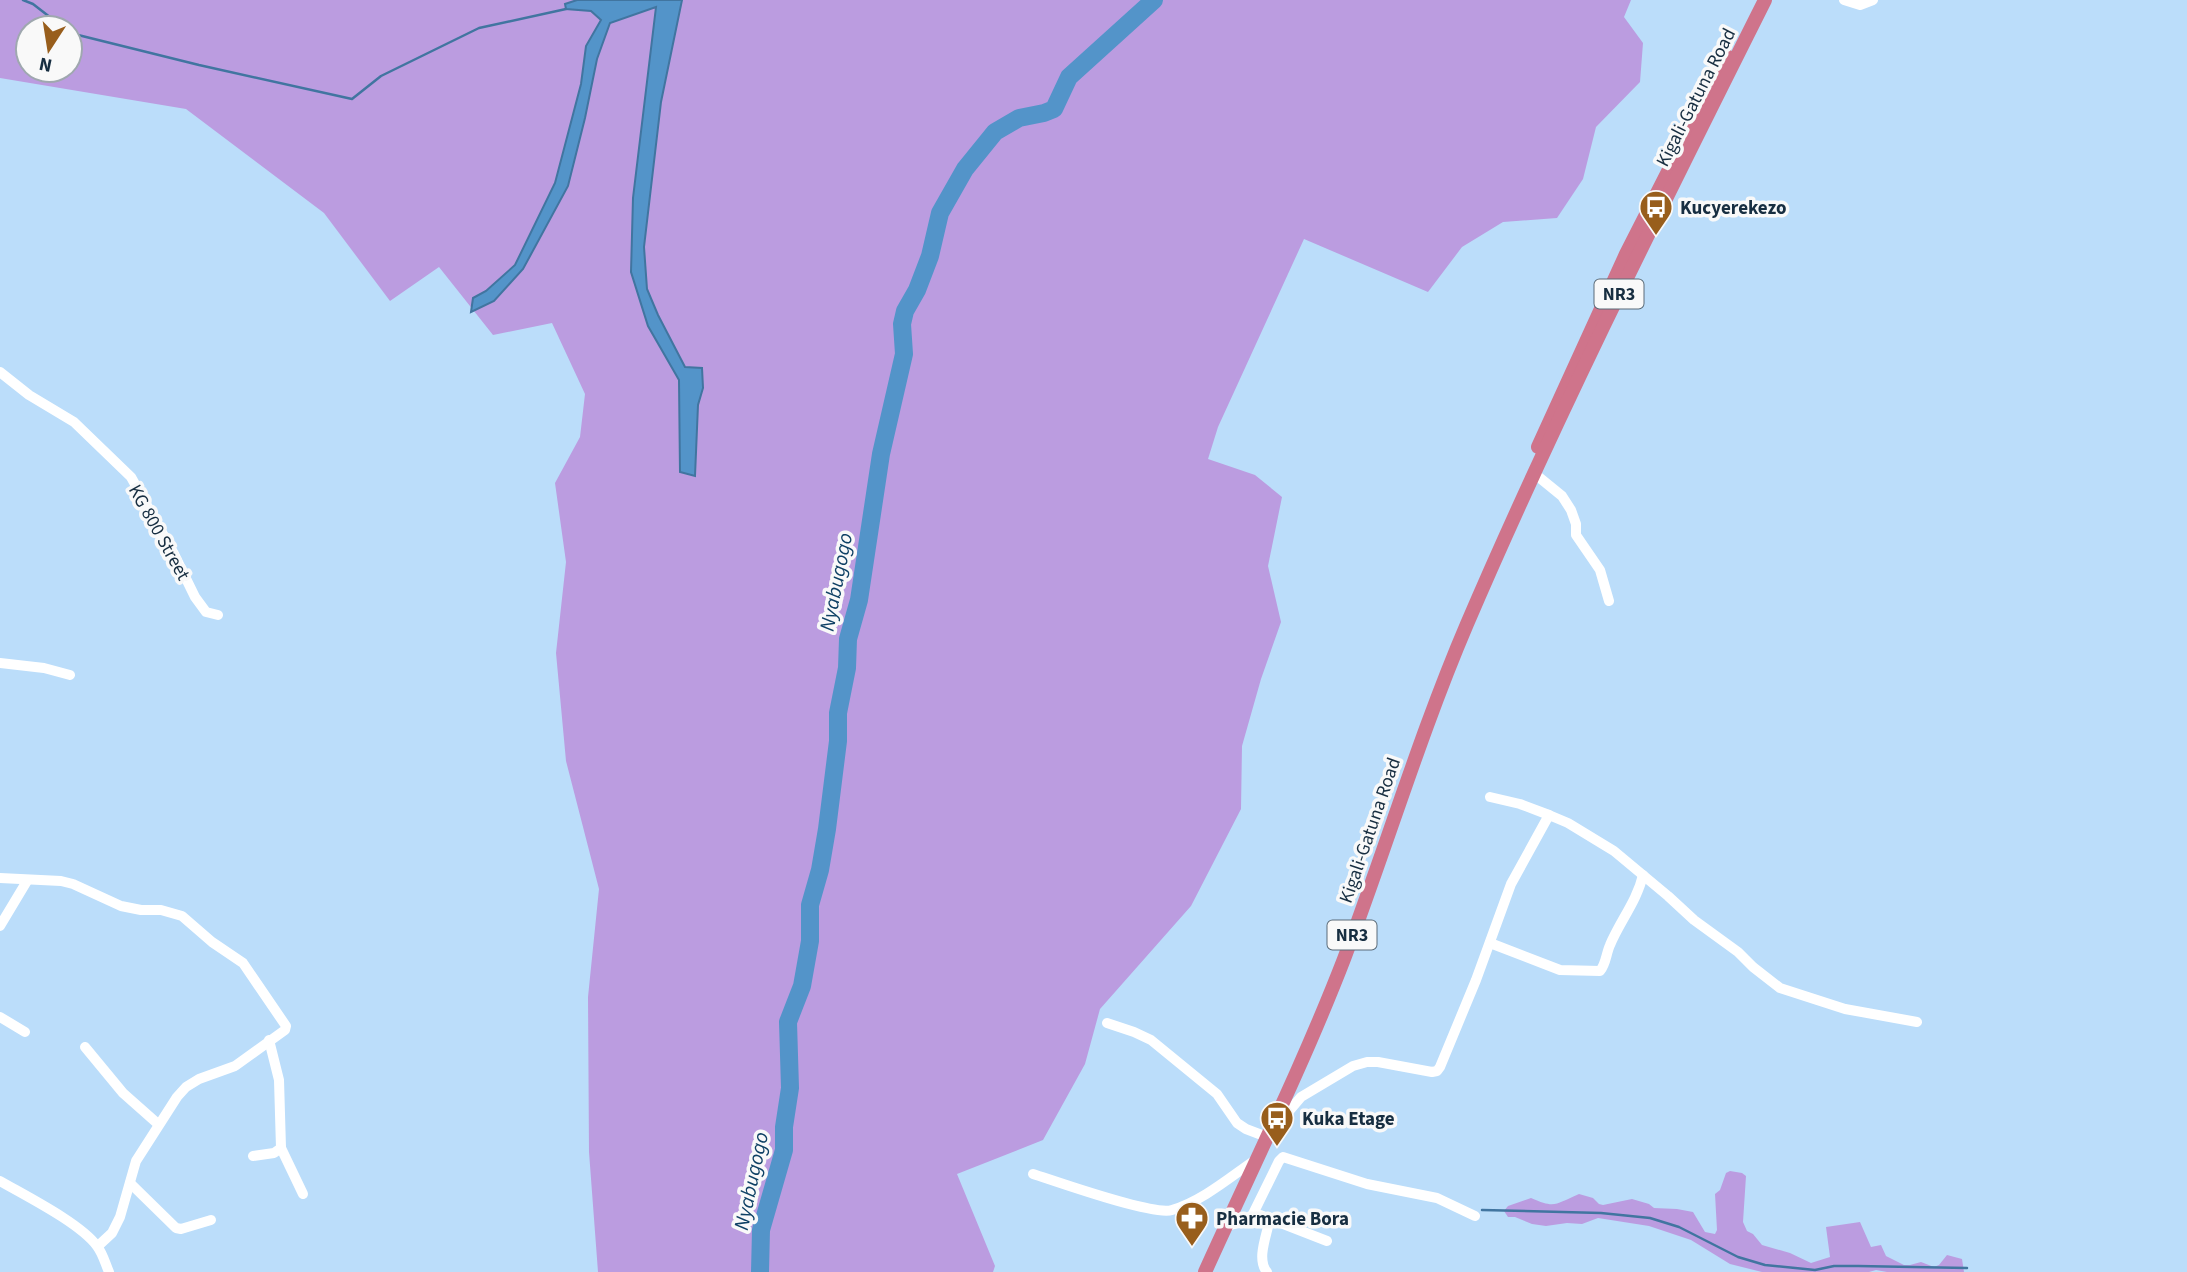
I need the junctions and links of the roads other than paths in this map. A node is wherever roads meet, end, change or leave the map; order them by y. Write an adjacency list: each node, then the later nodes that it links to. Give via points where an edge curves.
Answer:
1 (1756, 0): 7 (highway, Kigali-Gatuna Road / NR3, via 1626,254 1555,407 1505,524)
2 (1765, 0): 6 (highway, Kigali-Gatuna Road / NR3)
3 (1844, 0): 4 (street, via 1860,5)
4 (1873, 0)
5 (1, 377): 9 (street, KG 800 Street, via 74,422 131,477 195,597 206,612)
6 (1535, 474): 7 (highway, Kigali-Gatuna Road / NR3); 8 (street, via 1562,496 1571,510 1576,536 1600,570)
7 (1482, 592): 26 (highway, Kigali-Gatuna Road / NR3, via 1424,730 1335,981)
8 (1609, 601)
9 (218, 615)
10 (0, 663): 11 (street)
11 (70, 675)
12 (1490, 797): 13 (street)
13 (1549, 815): 14 (street, via 1591,836); 18 (street, via 1511,884)
14 (1643, 875): 18 (street, via 1600,971 1560,970); 20 (street, via 1780,988 1845,1009)
15 (0, 878): 16 (street)
16 (27, 881): 17 (street); 23 (street, via 61,881 121,906 182,916 243,963 284,1020 285,1030)
17 (0, 926)
18 (1490, 943): 26 (street, via 1437,1071 1378,1062 1353,1066 1301,1097)
19 (0, 1017): 22 (street)
20 (1917, 1022)
21 (1107, 1024): 26 (street, via 1150,1040 1217,1094 1237,1123)
22 (25, 1032)
23 (269, 1040): 25 (street, via 236,1066 187,1087); 27 (street, via 279,1080)
24 (85, 1047): 25 (street, via 123,1093)
25 (158, 1124): 32 (street, via 136,1161)
26 (1267, 1137): 29 (highway, Kigali-Gatuna Road / NR3)
27 (281, 1148): 28 (street); 33 (street)
28 (253, 1156)
29 (1258, 1158): 30 (street, via 1170,1211 1148,1210); 38 (highway, Kigali-Gatuna Road / NR3)
30 (1033, 1174)
31 (0, 1181): 40 (street, via 50,1210)
32 (130, 1183): 37 (street, via 176,1227); 40 (street, via 113,1233)
33 (303, 1194)
34 (1475, 1216): 35 (street, via 1437,1198 1367,1184 1283,1157)
35 (1251, 1218): 36 (street); 38 (street)
36 (1270, 1219): 39 (street); 43 (street, via 1261,1260)
37 (211, 1220)
38 (1225, 1227): 42 (highway, Kigali-Gatuna Road / NR3)
39 (1327, 1241)
40 (97, 1247): 41 (street)
41 (108, 1272)
42 (1205, 1272)
43 (1267, 1272)

